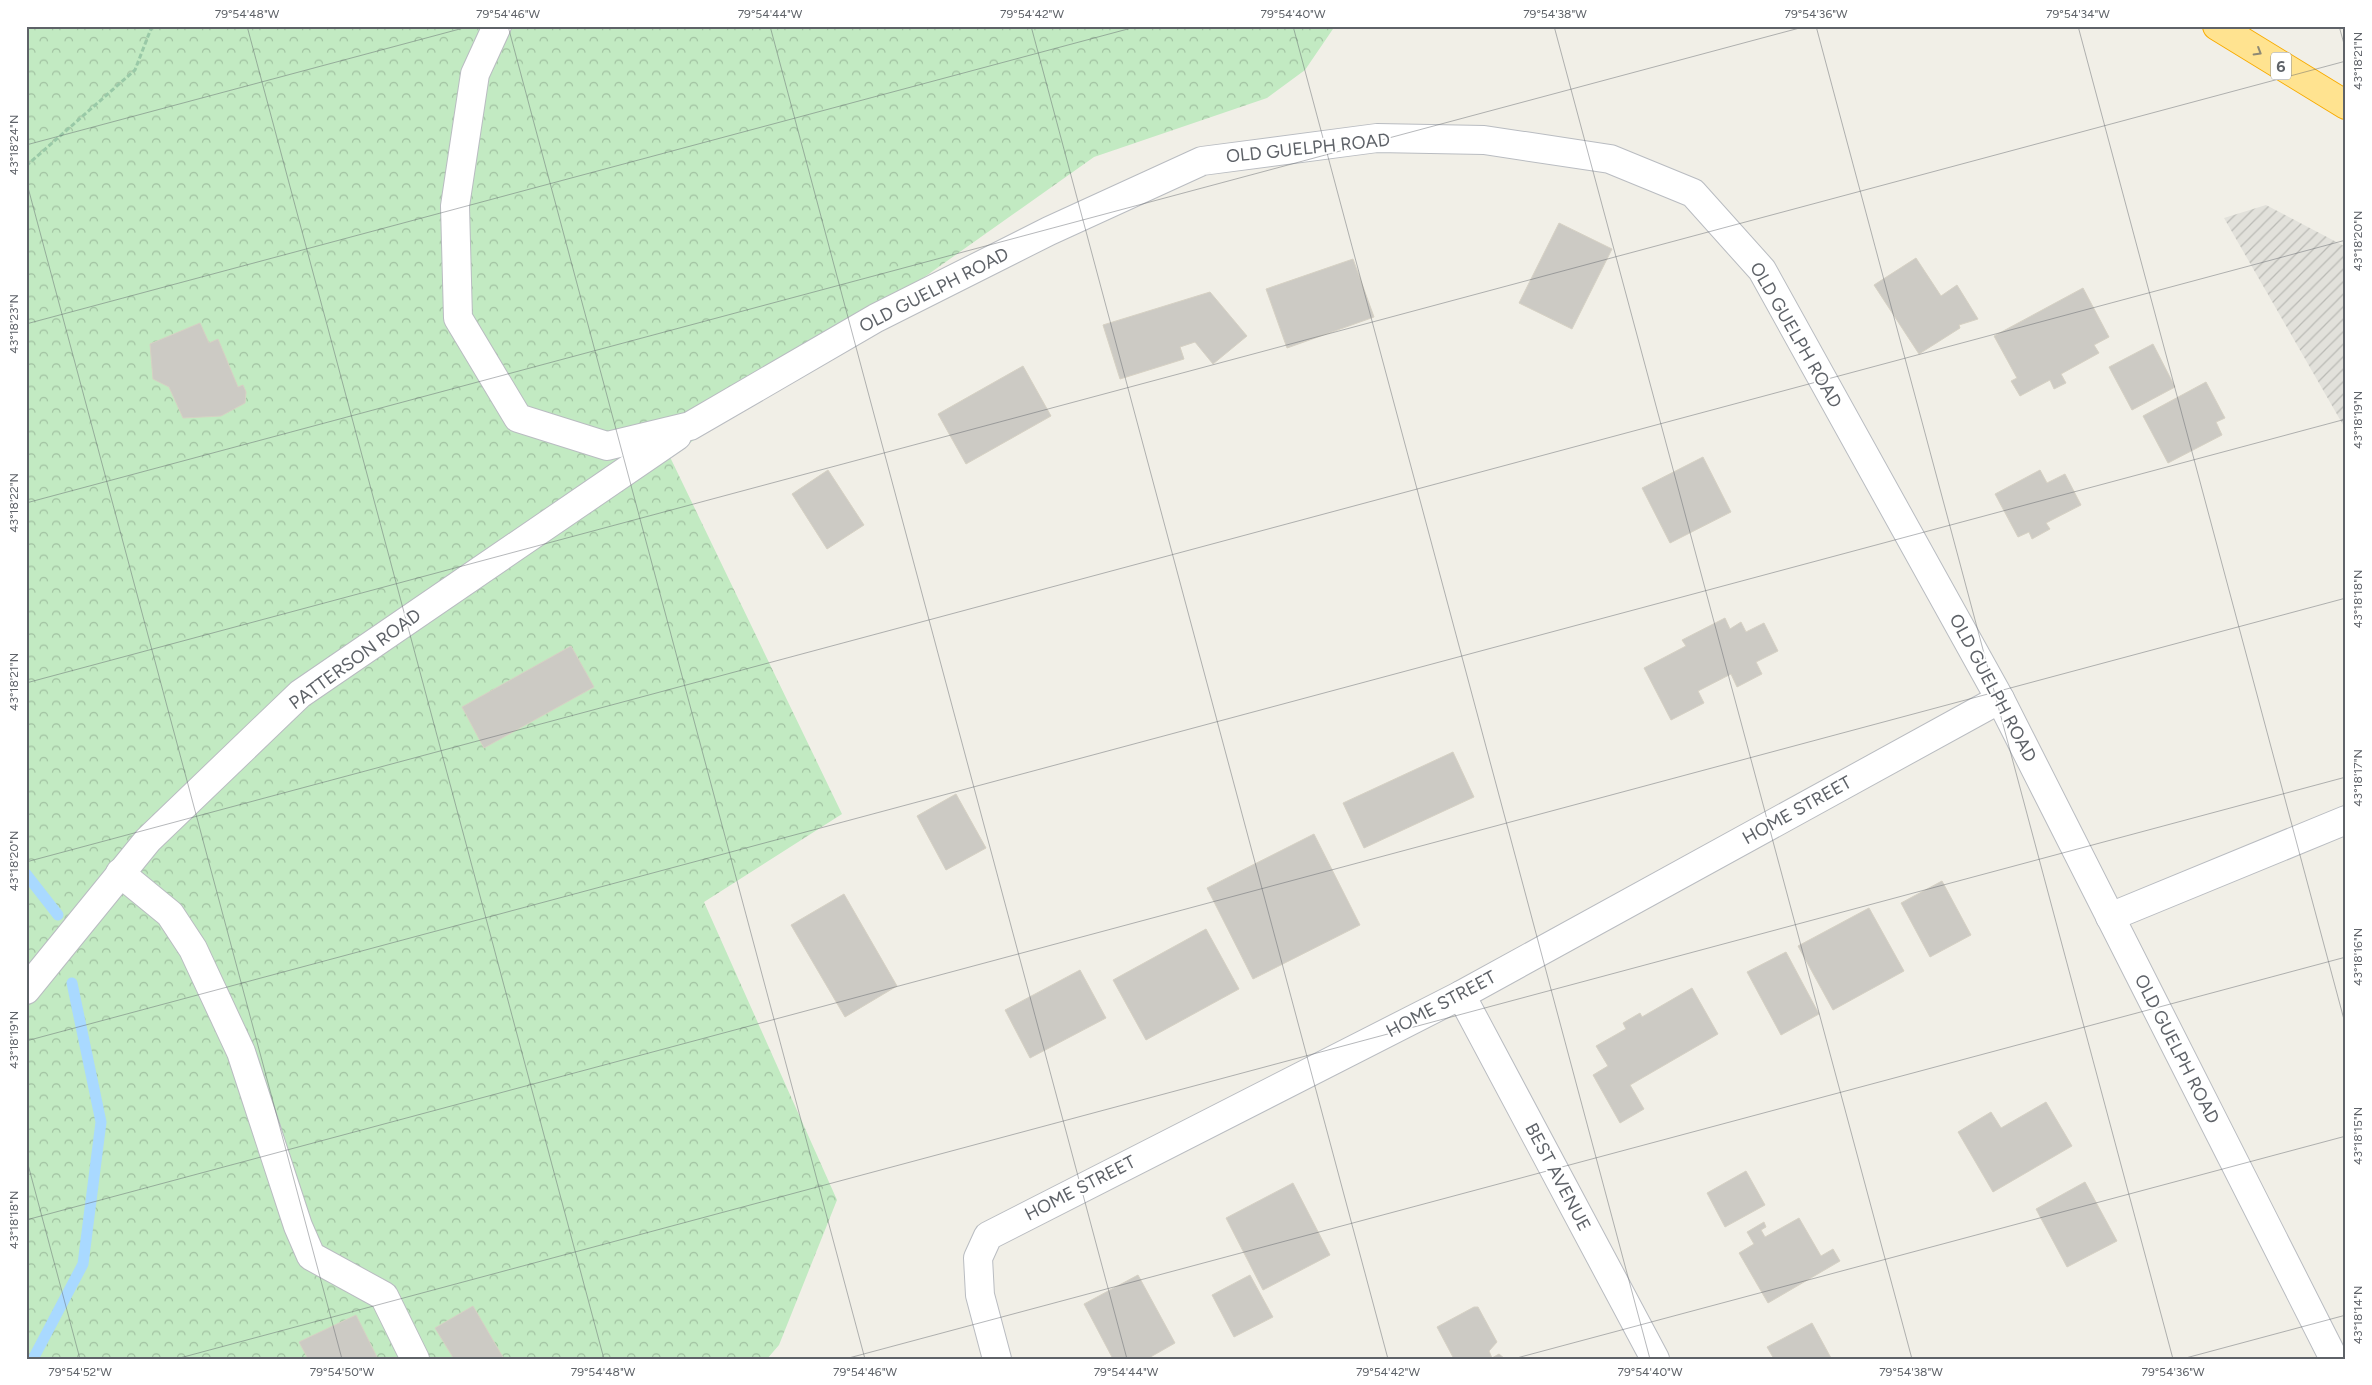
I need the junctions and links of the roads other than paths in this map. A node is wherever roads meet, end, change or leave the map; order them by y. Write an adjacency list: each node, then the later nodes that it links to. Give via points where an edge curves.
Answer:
1 (497, 26): 4 (street, OLD GUELPH ROAD, via 475,74 455,206 458,318 518,418 607,446)
2 (2216, 26): 3 (highway, 6, one-way to 3)
3 (2346, 105)
4 (690, 426): 5 (street, OLD GUELPH ROAD, via 876,318 1049,231 1202,161 1377,138 1484,140 1610,158 1693,193 1762,270); 7 (street, PATTERSON ROAD, via 300,694 148,840)
5 (2000, 699): 8 (street, OLD GUELPH ROAD); 10 (street, HOME STREET)
6 (2346, 820): 8 (street)
7 (120, 873): 9 (street, PATTERSON ROAD); 11 (street, via 170,914 193,950 241,1052 298,1226 312,1256 384,1296)
8 (2110, 917): 14 (street, OLD GUELPH ROAD)
9 (26, 990)
10 (1461, 995): 12 (street, HOME STREET, via 988,1236 978,1258 980,1294); 13 (street, BEST AVENUE)
11 (415, 1359)
12 (997, 1359)
13 (1655, 1359)
14 (2334, 1359)

